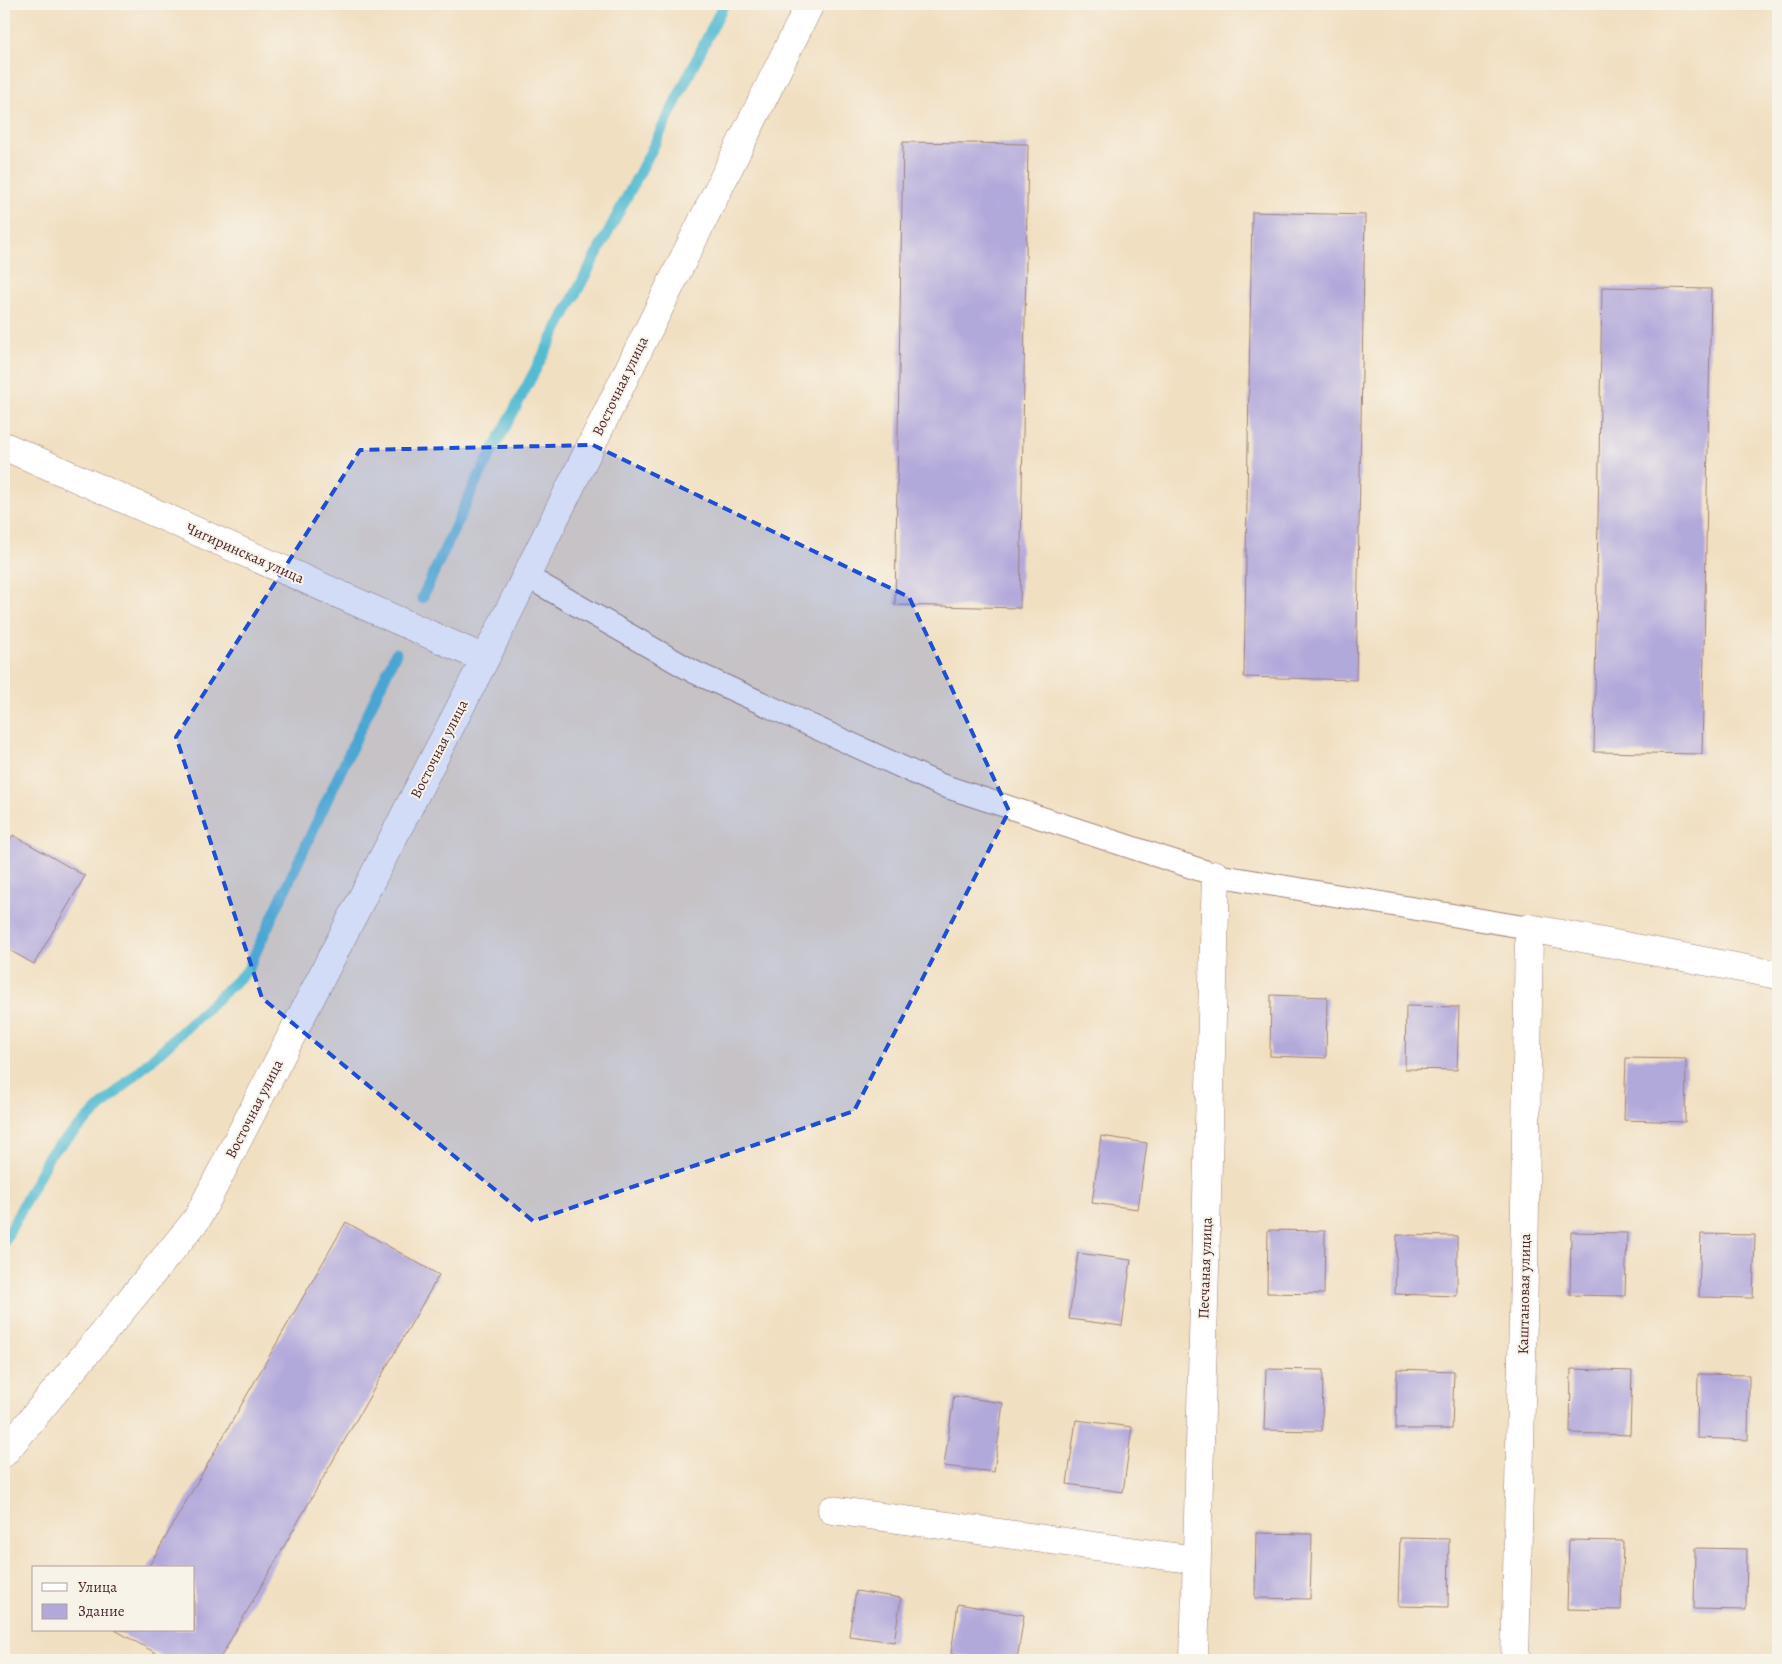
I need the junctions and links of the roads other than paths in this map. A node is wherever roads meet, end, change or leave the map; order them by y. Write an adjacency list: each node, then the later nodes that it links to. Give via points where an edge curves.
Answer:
1 (810, 4): 3 (street, Восточная улица)
2 (4, 446): 4 (street, Чигиринская улица)
3 (526, 576): 4 (street, Восточная улица); 5 (lane, via 694,672 941,785)
4 (485, 659): 8 (street, Восточная улица, via 197,1219)
5 (1216, 875): 6 (lane); 10 (street, Песчаная улица)
6 (1529, 928): 7 (street); 12 (street, Каштановая улица)
7 (1778, 974)
8 (4, 1453)
9 (832, 1510): 10 (street)
10 (1196, 1560): 11 (street, Песчаная улица)
11 (1194, 1660)
12 (1515, 1660)

